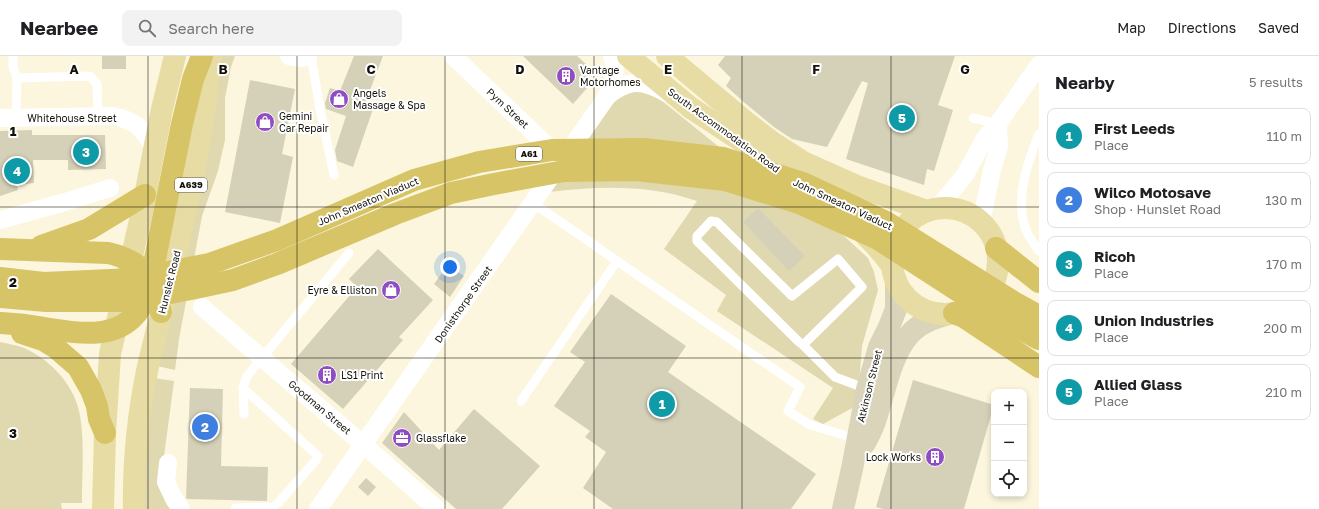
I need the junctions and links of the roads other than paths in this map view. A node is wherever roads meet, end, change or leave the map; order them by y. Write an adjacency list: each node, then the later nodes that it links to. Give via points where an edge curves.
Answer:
1 (13, 56): 12 (lane)
2 (175, 56): 20 (main road)
3 (202, 56): 38 (highway, via 182,124)
4 (212, 56): 42 (main road, Hunslet Road / A639, via 187,205)
5 (289, 56): 6 (street)
6 (310, 56): 22 (lane)
7 (453, 56): 21 (street, Pym Street)
8 (612, 56): 13 (street, Donisthorpe Street, via 615,75)
9 (628, 56): 14 (main road, South Accommodation Road)
10 (667, 56): 26 (main road, South Accommodation Road, via 746,122 803,162 857,186)
11 (1037, 72): 18 (street)
12 (17, 78): 15 (lane, via 90,76 97,84); 16 (lane)
13 (606, 98): 14 (street, Donisthorpe Street, via 622,86 638,83 661,90); 21 (street, Donisthorpe Street)
14 (691, 108): 36 (main road, South Accommodation Road, via 743,142 852,224 884,254)
15 (98, 116): 16 (street, Whitehouse Street); 20 (street, Whitehouse Street, via 126,119 140,127)
16 (8, 118)
17 (973, 118): 18 (lane)
18 (998, 124): 26 (street, via 986,138 965,175); 28 (street, via 999,147)
19 (1039, 134): 32 (lane, via 1024,181 1021,206 1025,228)
20 (154, 148): 24 (main road)
21 (562, 160): 25 (street, Donisthorpe Street)
22 (334, 175)
23 (110, 188): 27 (street, via 68,209)
24 (145, 195): 31 (highway, via 89,229); 34 (main road)
25 (532, 203): 35 (lane); 57 (street, Donisthorpe Street)
26 (932, 210): 28 (main road, South Accommodation Road, via 954,209 970,215); 36 (main road, via 916,217 899,235 893,252)
27 (0, 220)
28 (981, 223): 29 (main road, South Accommodation Road, via 990,233)
29 (996, 248): 39 (highway); 43 (main road, South Accommodation Road, via 998,264 995,279 987,293 976,304)
30 (0, 249): 31 (highway)
31 (29, 250): 34 (highway, via 108,253)
32 (1039, 251)
33 (349, 253): 49 (lane)
34 (131, 261): 38 (highway); 46 (main road)
35 (617, 261): 53 (lane); 56 (lane, via 800,387 788,411 810,424)
36 (894, 274): 43 (main road, South Accommodation Road, via 904,295 918,307 936,313); 52 (street, Atkinson Street, via 896,309 879,347)
37 (0, 278): 44 (highway, John Smeaton Viaduct / A61, via 44,283 133,279 209,264 277,240 414,180 479,162 552,150 644,149 723,158 803,183 886,222)
38 (151, 279): 42 (highway); 46 (highway, via 136,314 125,325)
39 (1039, 282)
40 (0, 297): 47 (highway, John Smeaton Viaduct / A61, via 46,302 128,301 191,289 233,280 277,264 451,193 564,172 636,170 725,180 799,203 878,239 1000,318)
41 (202, 307): 49 (street, Goodman Street)
42 (161, 312): 62 (main road, Hunslet Road / A639, via 147,371 138,431)
43 (952, 314): 50 (highway, via 964,317); 59 (street, Atkinson Street, via 935,318 920,326 909,335 901,347 894,360 874,425)
44 (1039, 316)
45 (0, 324): 46 (highway, via 87,333); 55 (highway, via 43,340 78,367 91,390)
46 (115, 330): 55 (main road, via 110,354)
47 (1039, 339)
48 (803, 345): 48 (lane, via 862,287 838,259 792,296 718,222 711,221 697,236 697,241); 52 (lane, via 835,378)
49 (263, 359): 51 (lane, via 247,376); 57 (street, Goodman Street)
50 (1039, 367)
51 (242, 388): 54 (lane); 60 (lane, via 318,456 273,507)
52 (867, 389): 56 (street, Atkinson Street)
53 (522, 401)
54 (244, 414)
55 (104, 433): 61 (main road)
56 (857, 439): 59 (street, Atkinson Street)
57 (364, 445): 64 (street, Donisthorpe Street); 65 (street, Goodman Street)
58 (168, 464): 63 (street, via 166,482)
59 (852, 469): 66 (street, Atkinson Street)
60 (235, 508)
61 (103, 509)
62 (134, 509)
63 (181, 509)
64 (318, 509)
65 (437, 509)
66 (843, 509)

